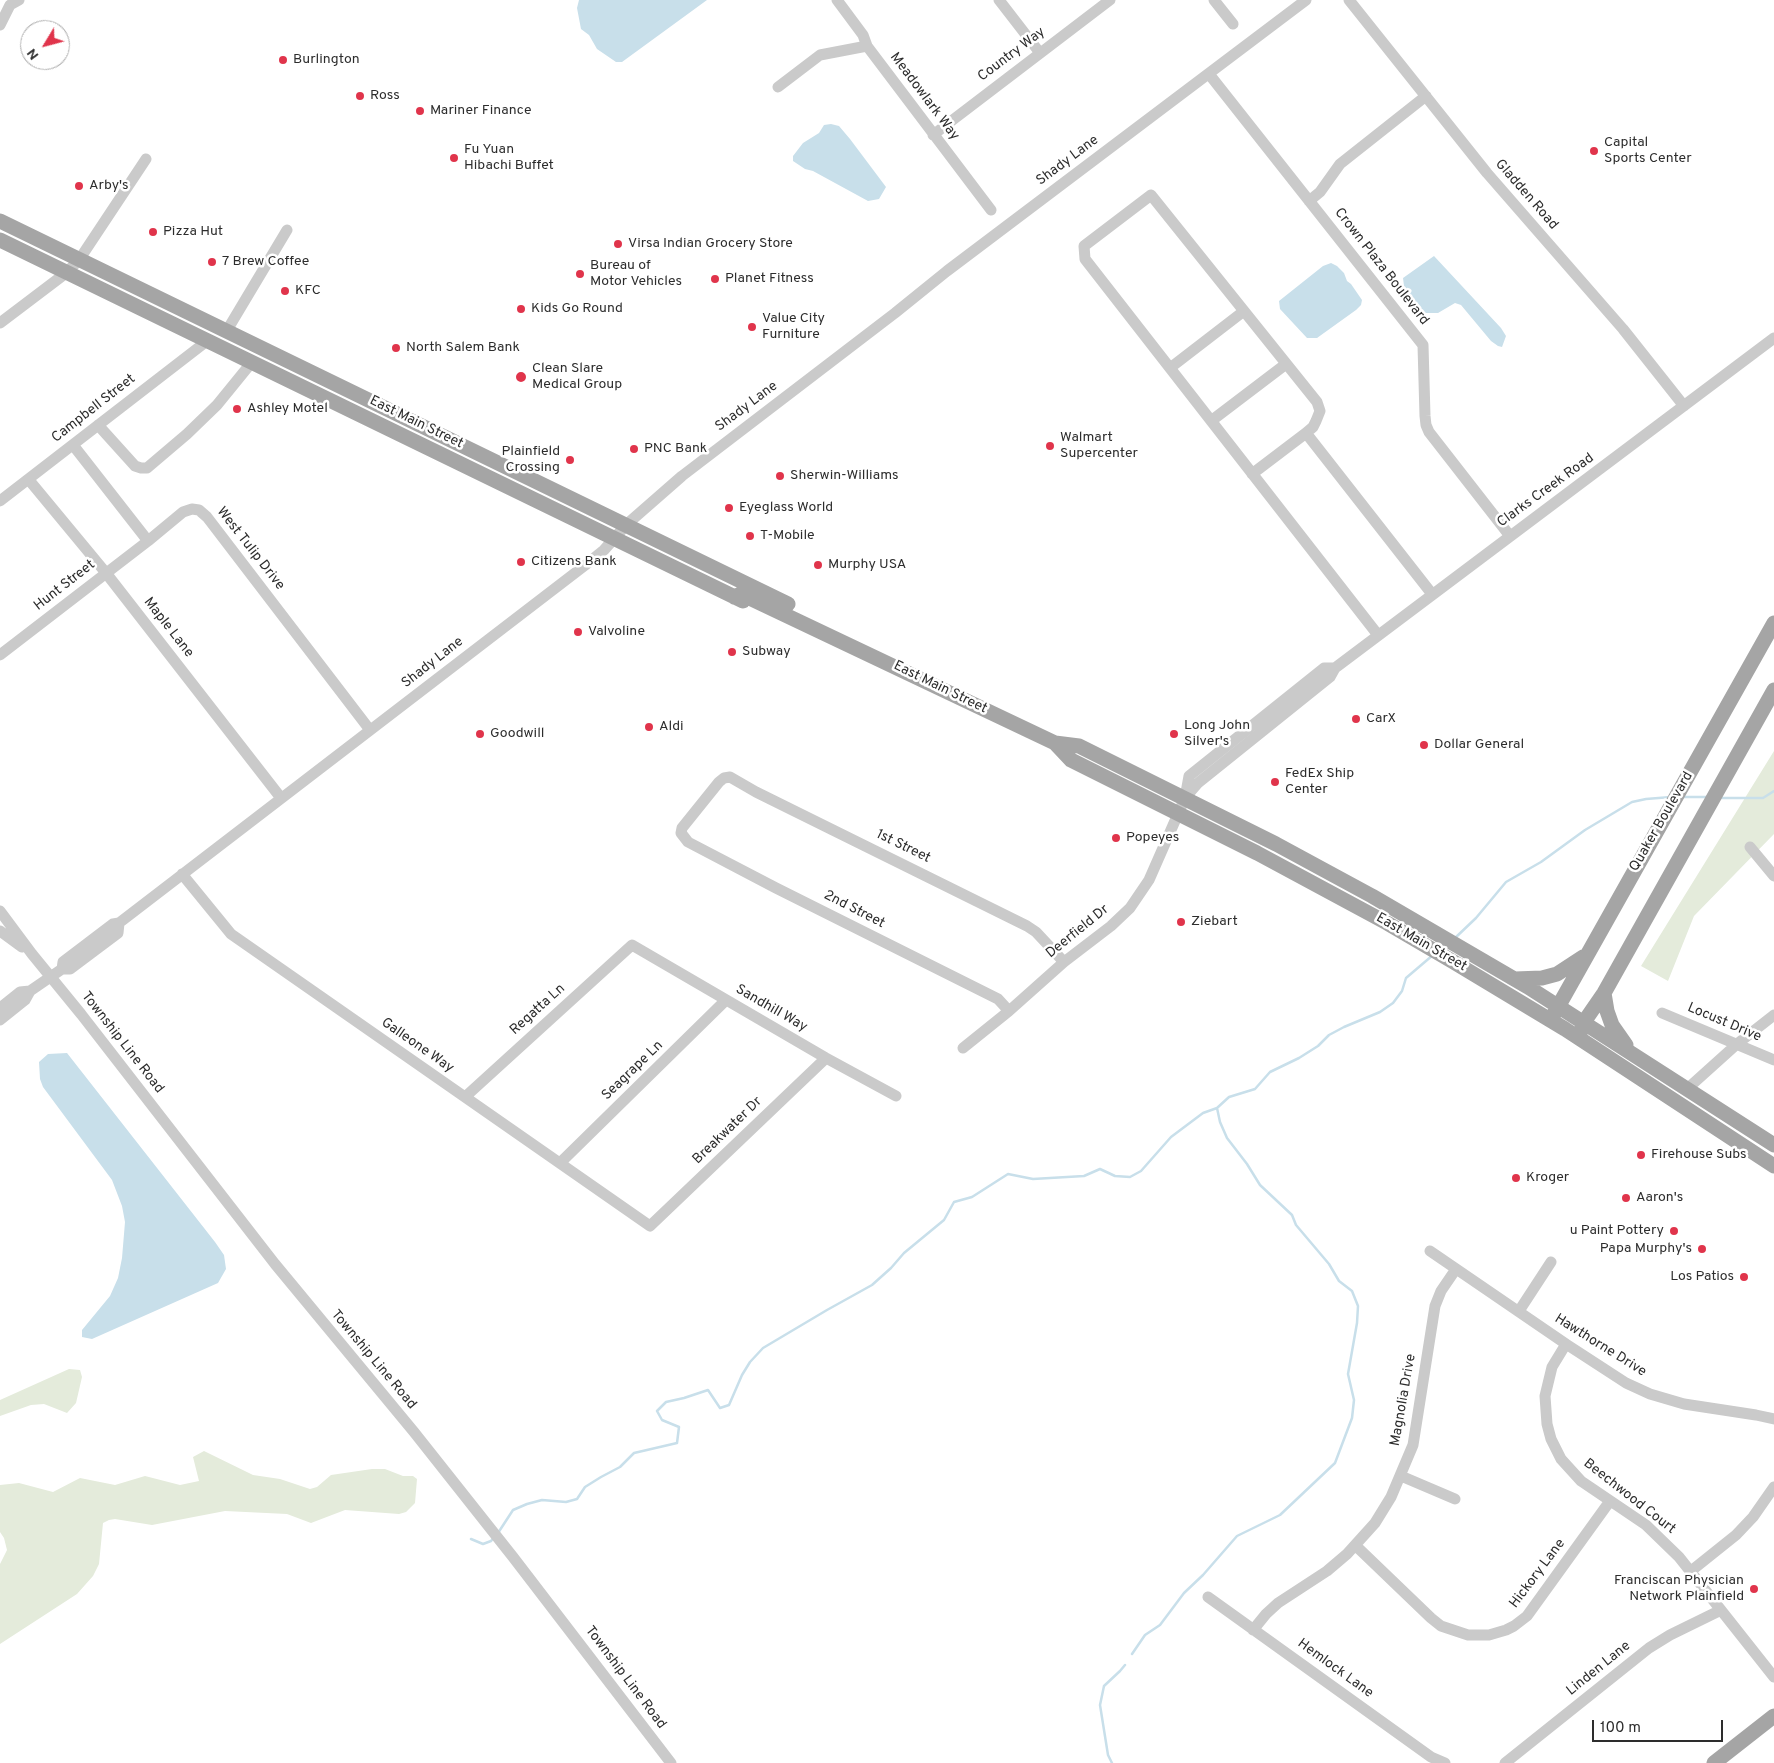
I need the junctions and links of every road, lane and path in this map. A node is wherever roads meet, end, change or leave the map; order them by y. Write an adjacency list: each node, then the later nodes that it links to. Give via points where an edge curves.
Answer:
1 (19, 0): 9 (street, via 10,5)
2 (837, 0): 10 (street, Meadowlark Way)
3 (999, 0): 11 (street)
4 (1110, 0): 11 (street, Country Way)
5 (1214, 0): 8 (street)
6 (1306, 0): 12 (street, Shady Lane)
7 (1349, 0): 14 (street, Gladden Road)
8 (1233, 24)
9 (0, 26)
10 (868, 46): 13 (street, via 820,55); 15 (street, Meadowlark Way)
11 (1040, 53): 15 (street, Country Way)
12 (1209, 74): 17 (street, Crown Plaza Boulevard); 40 (street, Shady Lane, via 682,476)
13 (778, 87)
14 (1426, 96): 17 (street, via 1340,164 1320,192); 32 (street, Gladden Road, via 1492,180 1624,329)
15 (934, 135): 18 (street, Meadowlark Way)
16 (146, 159): 22 (street)
17 (1309, 201): 41 (street, Crown Plaza Boulevard, via 1423,345 1425,416 1429,432)
18 (991, 210)
19 (0, 221): 22 (main road, East Main Street)
20 (287, 230): 26 (street)
21 (0, 240): 23 (main road, East Main Street)
22 (79, 260): 23 (street); 26 (main road, East Main Street)
23 (66, 273): 25 (street); 28 (main road, East Main Street)
24 (1244, 311): 30 (street); 31 (street); 31 (street, via 1151,195 1084,246 1085,259)
25 (0, 323)
26 (226, 332): 40 (main road, East Main Street)
27 (1774, 338): 32 (street, Clarks Creek Road)
28 (207, 341): 29 (main road, East Main Street); 34 (street, Campbell Street)
29 (252, 362): 34 (street, via 217,405 147,468 136,466); 42 (main road, East Main Street)
30 (1286, 364): 33 (street); 35 (street, via 1317,402 1320,411 1313,427)
31 (1170, 368): 33 (street)
32 (1684, 406): 41 (street, Clarks Creek Road)
33 (1211, 421): 37 (street)
34 (98, 425): 36 (street, Campbell Street)
35 (1306, 433): 37 (street); 45 (street)
36 (73, 446): 38 (street, Campbell Street); 43 (street)
37 (1252, 474): 48 (street)
38 (29, 480): 39 (street, Campbell Street); 44 (street, Maple Lane)
39 (0, 502)
40 (626, 526): 42 (street, Shady Lane); 47 (main road, East Main Street, via 819,620)
41 (1510, 536): 45 (street, Clarks Creek Road)
42 (614, 539): 47 (main road, East Main Street, via 734,597 741,594); 51 (street, Shady Lane, via 588,563)
43 (148, 541): 44 (street, Hunt Street); 51 (street, West Tulip Drive, via 183,512 192,509 202,512)
44 (106, 573): 49 (street, Hunt Street); 52 (street, Maple Lane)
45 (1432, 594): 48 (street, Clarks Creek Road)
46 (1774, 623): 62 (main road, Quaker Boulevard)
47 (825, 632): 53 (main road, East Main Street, via 1056,743 1071,760)
48 (1378, 635): 53 (street, Clarks Creek Road, via 1198,783)
49 (0, 656)
50 (1774, 690): 67 (main road)
51 (370, 730): 52 (street, Shady Lane)
52 (281, 798): 56 (street, Shady Lane)
53 (1182, 805): 63 (street, Deerfield Dr, via 1149,880 1136,900 1111,926); 65 (main road, East Main Street, via 1305,859); 75 (main road, East Main Street)
54 (683, 838): 63 (street, 1st Street, via 682,828 719,782 730,777 1027,926); 71 (street, 2nd Street, via 998,999)
55 (1750, 847): 57 (street)
56 (182, 874): 64 (street, Shady Lane, via 63,962 62,969); 85 (street, Galleone Way, via 230,934)
57 (1774, 876)
58 (0, 911): 61 (street)
59 (0, 931): 61 (street)
60 (632, 945): 68 (street, Sandhill Way); 85 (street, Regatta Ln)
61 (32, 954): 64 (street, Township Line Road)
62 (1586, 955): 65 (main road, via 1557,974); 69 (main road, Quaker Boulevard)
63 (1064, 962): 71 (street, Deerfield Dr)
64 (51, 977): 66 (street); 107 (street, Township Line Road, via 275,1264 513,1557)
65 (1515, 979): 69 (main road, East Main Street)
66 (30, 991): 70 (street, via 20,992); 74 (street, via 25,1000)
67 (1604, 993): 76 (main road); 80 (main road, via 1612,1025)
68 (726, 1000): 81 (street, Sandhill Way); 87 (street, Seagrape Ln)
69 (1559, 1005): 75 (main road, Quaker Boulevard); 76 (main road, East Main Street)
70 (0, 1008)
71 (1009, 1010): 79 (street, Deerfield Dr)
72 (1662, 1013): 78 (street, Locust Drive)
73 (1774, 1015): 78 (street)
74 (0, 1020)
75 (1550, 1020): 77 (main road, East Main Street)
76 (1584, 1022): 77 (main road); 80 (main road, East Main Street)
77 (1579, 1038): 88 (main road, East Main Street)
78 (1737, 1044): 82 (street, Locust Drive); 83 (street)
79 (963, 1048)
80 (1632, 1052): 83 (main road, East Main Street)
81 (826, 1058): 84 (street, Sandhill Way); 89 (street, Breakwater Dr)
82 (1774, 1060)
83 (1687, 1089): 86 (main road, East Main Street)
84 (896, 1096)
85 (465, 1097): 87 (street, Galleone Way)
86 (1774, 1146)
87 (560, 1163): 89 (street, Galleone Way)
88 (1774, 1166)
89 (650, 1226)
90 (1430, 1251): 92 (street, Hawthorne Drive)
91 (1551, 1262): 93 (street)
92 (1456, 1268): 93 (street, Hawthorne Drive); 96 (street, Magnolia Drive, via 1435,1306 1413,1445)
93 (1519, 1311): 94 (street, Hawthorne Drive)
94 (1566, 1344): 95 (street, Hawthorne Drive, via 1626,1383 1650,1394 1684,1404); 99 (street, Beechwood Court, via 1552,1367 1545,1396 1551,1439 1574,1475)
95 (1774, 1419)
96 (1401, 1476): 98 (street); 100 (street, Magnolia Drive, via 1382,1513)
97 (1774, 1487): 101 (street, via 1736,1535)
98 (1454, 1499)
99 (1610, 1501): 100 (street, Hickory Lane, via 1526,1616 1514,1626 1489,1635 1468,1635 1441,1626); 101 (street, Beechwood Court, via 1646,1525)
100 (1355, 1545): 104 (street, Magnolia Drive, via 1327,1571 1278,1603)
101 (1691, 1572): 103 (street, Beechwood Court)
102 (1208, 1597): 104 (street, Hemlock Lane)
103 (1721, 1610): 105 (street, Beechwood Court); 109 (street, Linden Lane, via 1649,1648)
104 (1254, 1630): 108 (street, Hemlock Lane, via 1431,1757)
105 (1774, 1677)
106 (1774, 1716): 110 (main road)
107 (671, 1763)
108 (1445, 1763)
109 (1505, 1763)
110 (1714, 1763)

